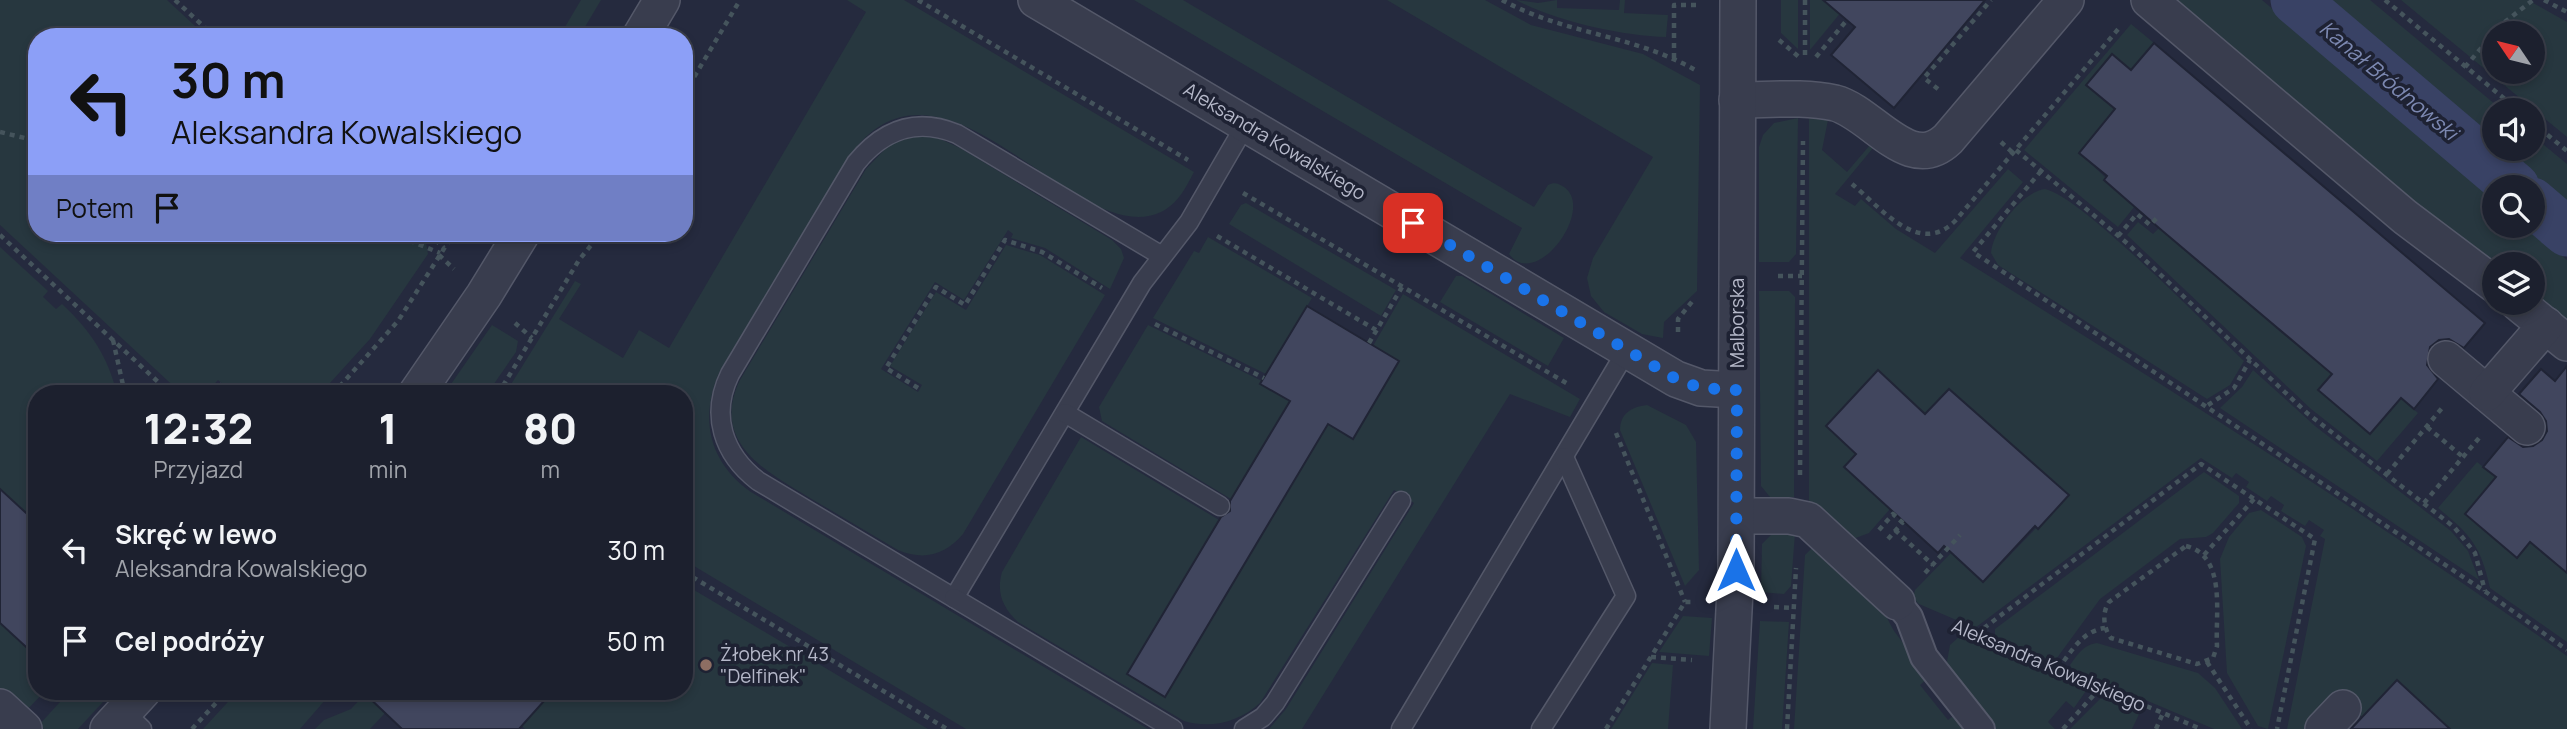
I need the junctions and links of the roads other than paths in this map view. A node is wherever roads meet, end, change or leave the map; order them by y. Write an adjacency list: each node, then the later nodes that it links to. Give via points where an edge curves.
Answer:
1 (662, 0): 6 (street)
2 (1036, 0): 8 (street, Aleksandra Kowalskiego)
3 (2066, 0): 7 (street, via 1948,139 1922,152 1910,150 1846,106 1803,100)
4 (1723, 2): 7 (street, Malborska)
5 (2137, 10): 11 (street)
6 (645, 28)
7 (1737, 100): 16 (street, Malborska)
8 (1246, 124): 10 (lane); 14 (street, Aleksandra Kowalskiego)
9 (517, 242): 15 (street)
10 (1162, 256): 18 (lane); 23 (lane, via 949,131 920,125 892,131 873,143 856,163 725,384 720,408 723,437 733,457 758,481)
11 (2482, 276)
12 (2533, 315): 13 (street)
13 (2557, 334): 17 (street)
14 (1628, 350): 16 (street, Aleksandra Kowalskiego, via 1692,386); 19 (lane)
15 (422, 385)
16 (1737, 390): 22 (street, Malborska)
17 (2486, 393)
18 (1065, 412): 21 (lane); 23 (lane)
19 (1564, 457): 29 (lane); 30 (lane, via 1626,596)
20 (1401, 501): 28 (lane, via 1275,703)
21 (1220, 506)
22 (1737, 516): 24 (street, via 1800,517 1815,524); 31 (street, Malborska)
23 (954, 598): 27 (lane)
24 (1898, 602): 32 (street, via 1909,617 1924,657)
25 (0, 707): 26 (street)
26 (24, 729)
27 (1173, 729)
28 (1244, 729)
29 (1401, 729)
30 (1541, 729)
31 (1728, 729)
32 (1981, 729)

